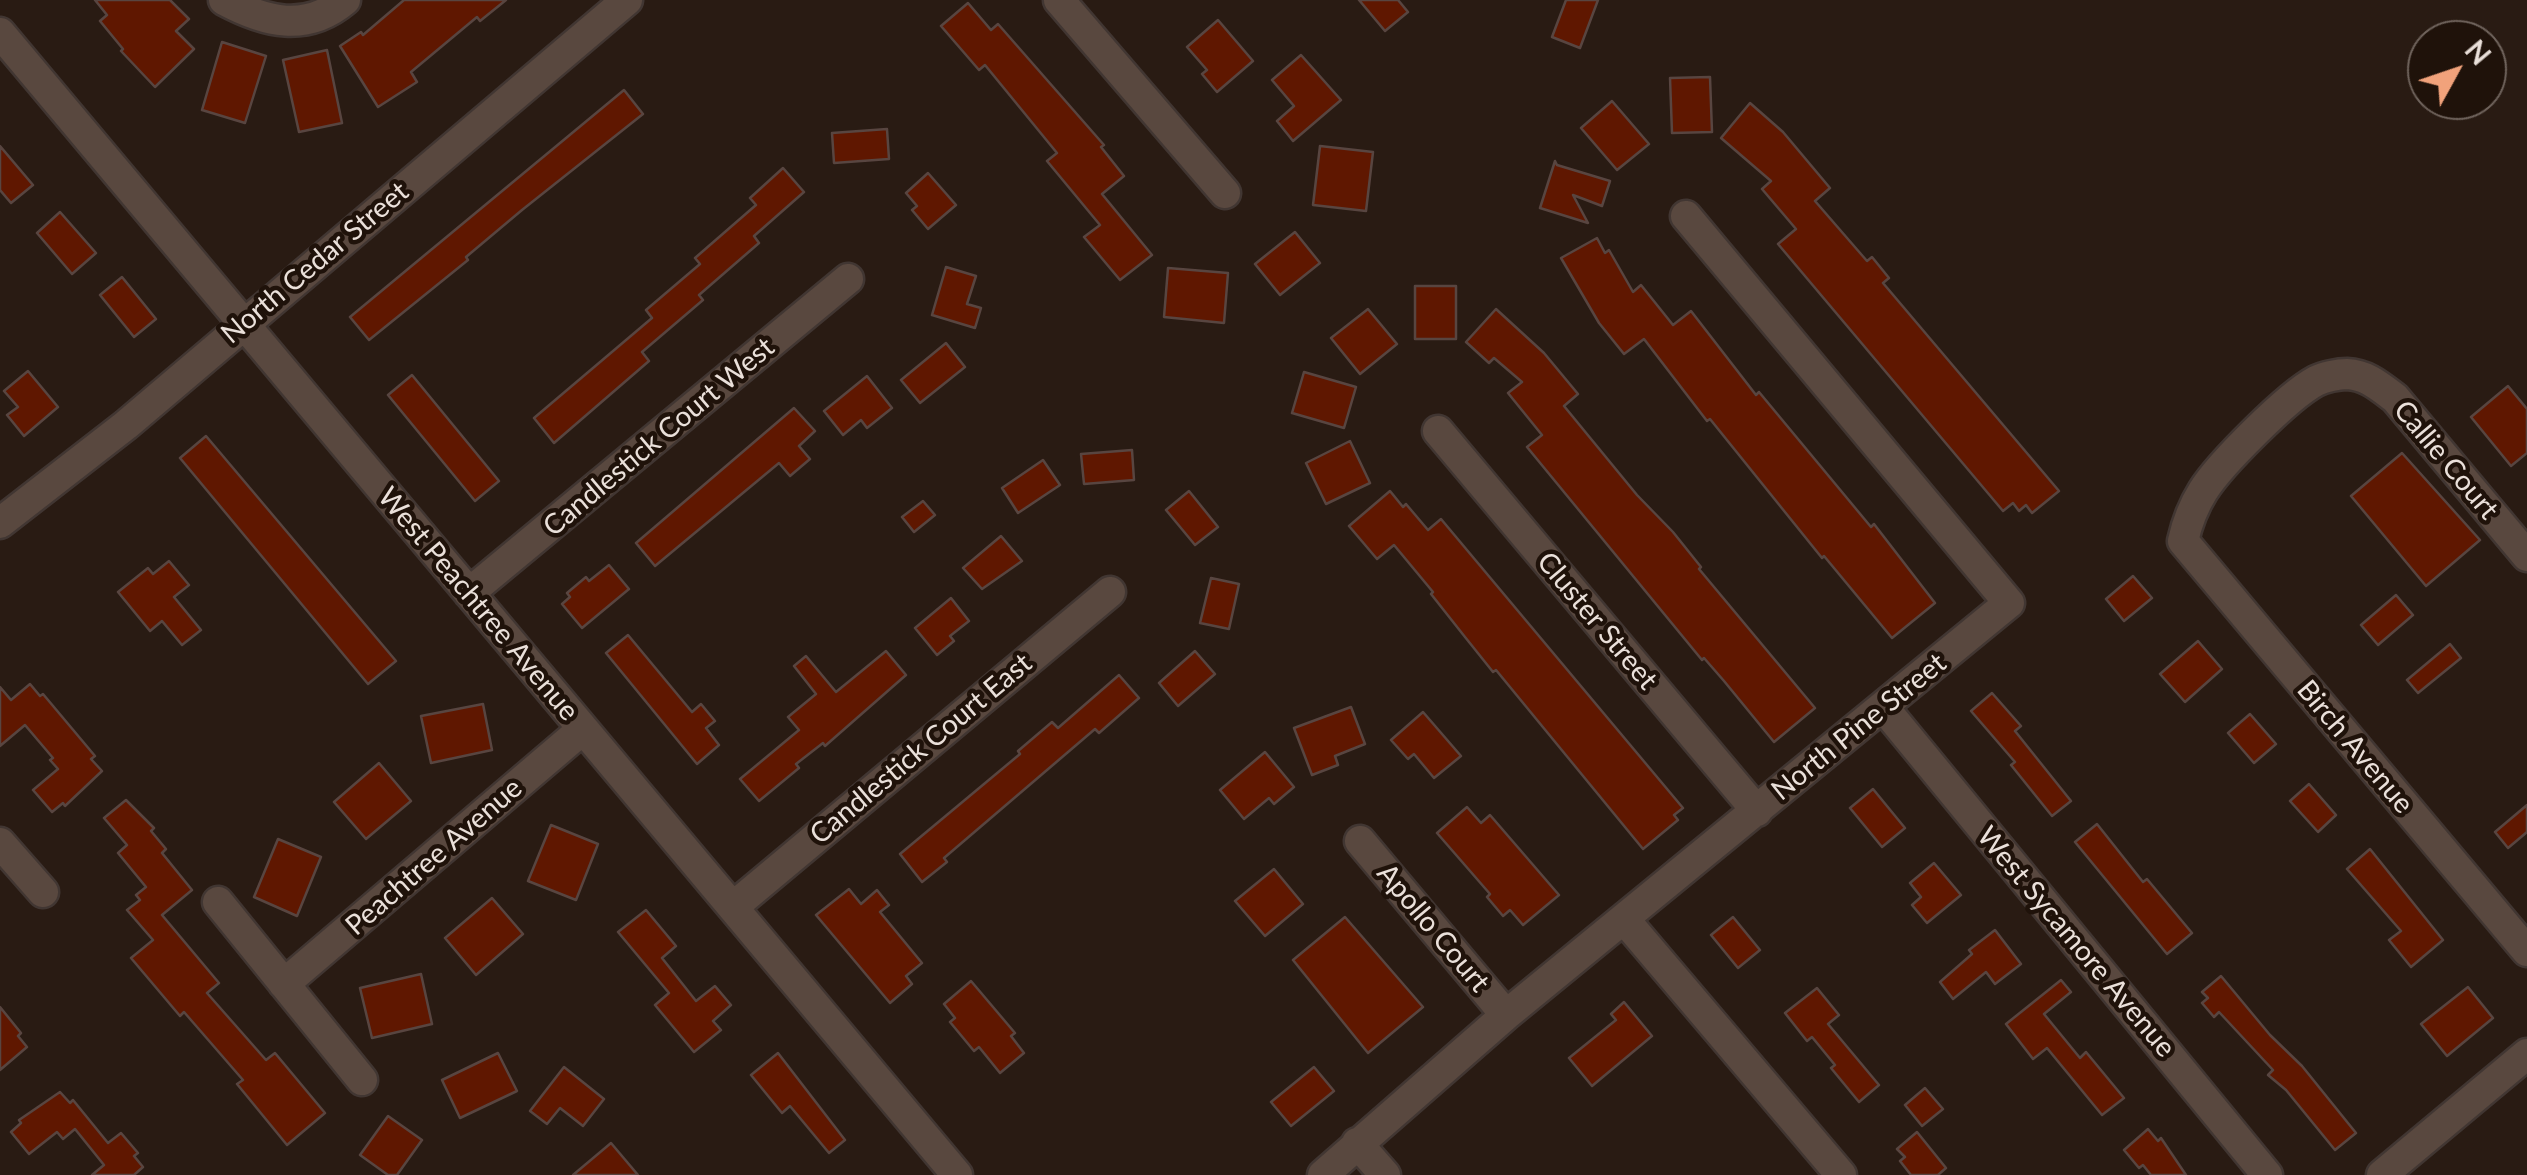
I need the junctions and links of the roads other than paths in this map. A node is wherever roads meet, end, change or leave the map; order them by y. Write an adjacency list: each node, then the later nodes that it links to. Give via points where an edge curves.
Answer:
1 (224, 0): 2 (street, via 288,24)
2 (346, 0)
3 (628, 0): 9 (street, North Cedar Street)
4 (1060, 0): 6 (street)
5 (0, 33): 9 (street, West Peachtree Avenue)
6 (1225, 193)
7 (1686, 216): 16 (street, North Pine Street, via 2009,604)
8 (848, 279): 15 (street, Candlestick Court West)
9 (243, 323): 11 (street, North Cedar Street, via 126,425); 15 (street, West Peachtree Avenue)
10 (1438, 431): 18 (street, Cluster Street)
11 (4, 510)
12 (2183, 542): 13 (street, Callie Court, via 2205,488 2245,443 2316,381 2344,374 2369,378 2395,398); 25 (street, Birch Avenue)
13 (2527, 556)
14 (1110, 592): 23 (street, Candlestick Court East)
15 (469, 593): 17 (street, West Peachtree Avenue)
16 (1884, 708): 18 (street, North Pine Street); 35 (street, West Sycamore Avenue)
17 (583, 729): 23 (street, West Peachtree Avenue); 26 (street, Peachtree Avenue)
18 (1757, 811): 24 (street, North Pine Street)
19 (1360, 840): 27 (street, Apollo Court)
20 (0, 843): 21 (street)
21 (43, 892)
22 (218, 902): 26 (street)
23 (733, 908): 31 (street, West Peachtree Avenue)
24 (1624, 919): 27 (street, North Pine Street); 34 (street)
25 (2527, 952)
26 (284, 984): 29 (street)
27 (1506, 1016): 30 (street, North Pine Street)
28 (2527, 1054): 36 (street)
29 (362, 1080)
30 (1357, 1143): 32 (street, North Pine Street); 33 (street)
31 (957, 1175)
32 (1322, 1175)
33 (1385, 1175)
34 (1841, 1175)
35 (2268, 1175)
36 (2382, 1175)

